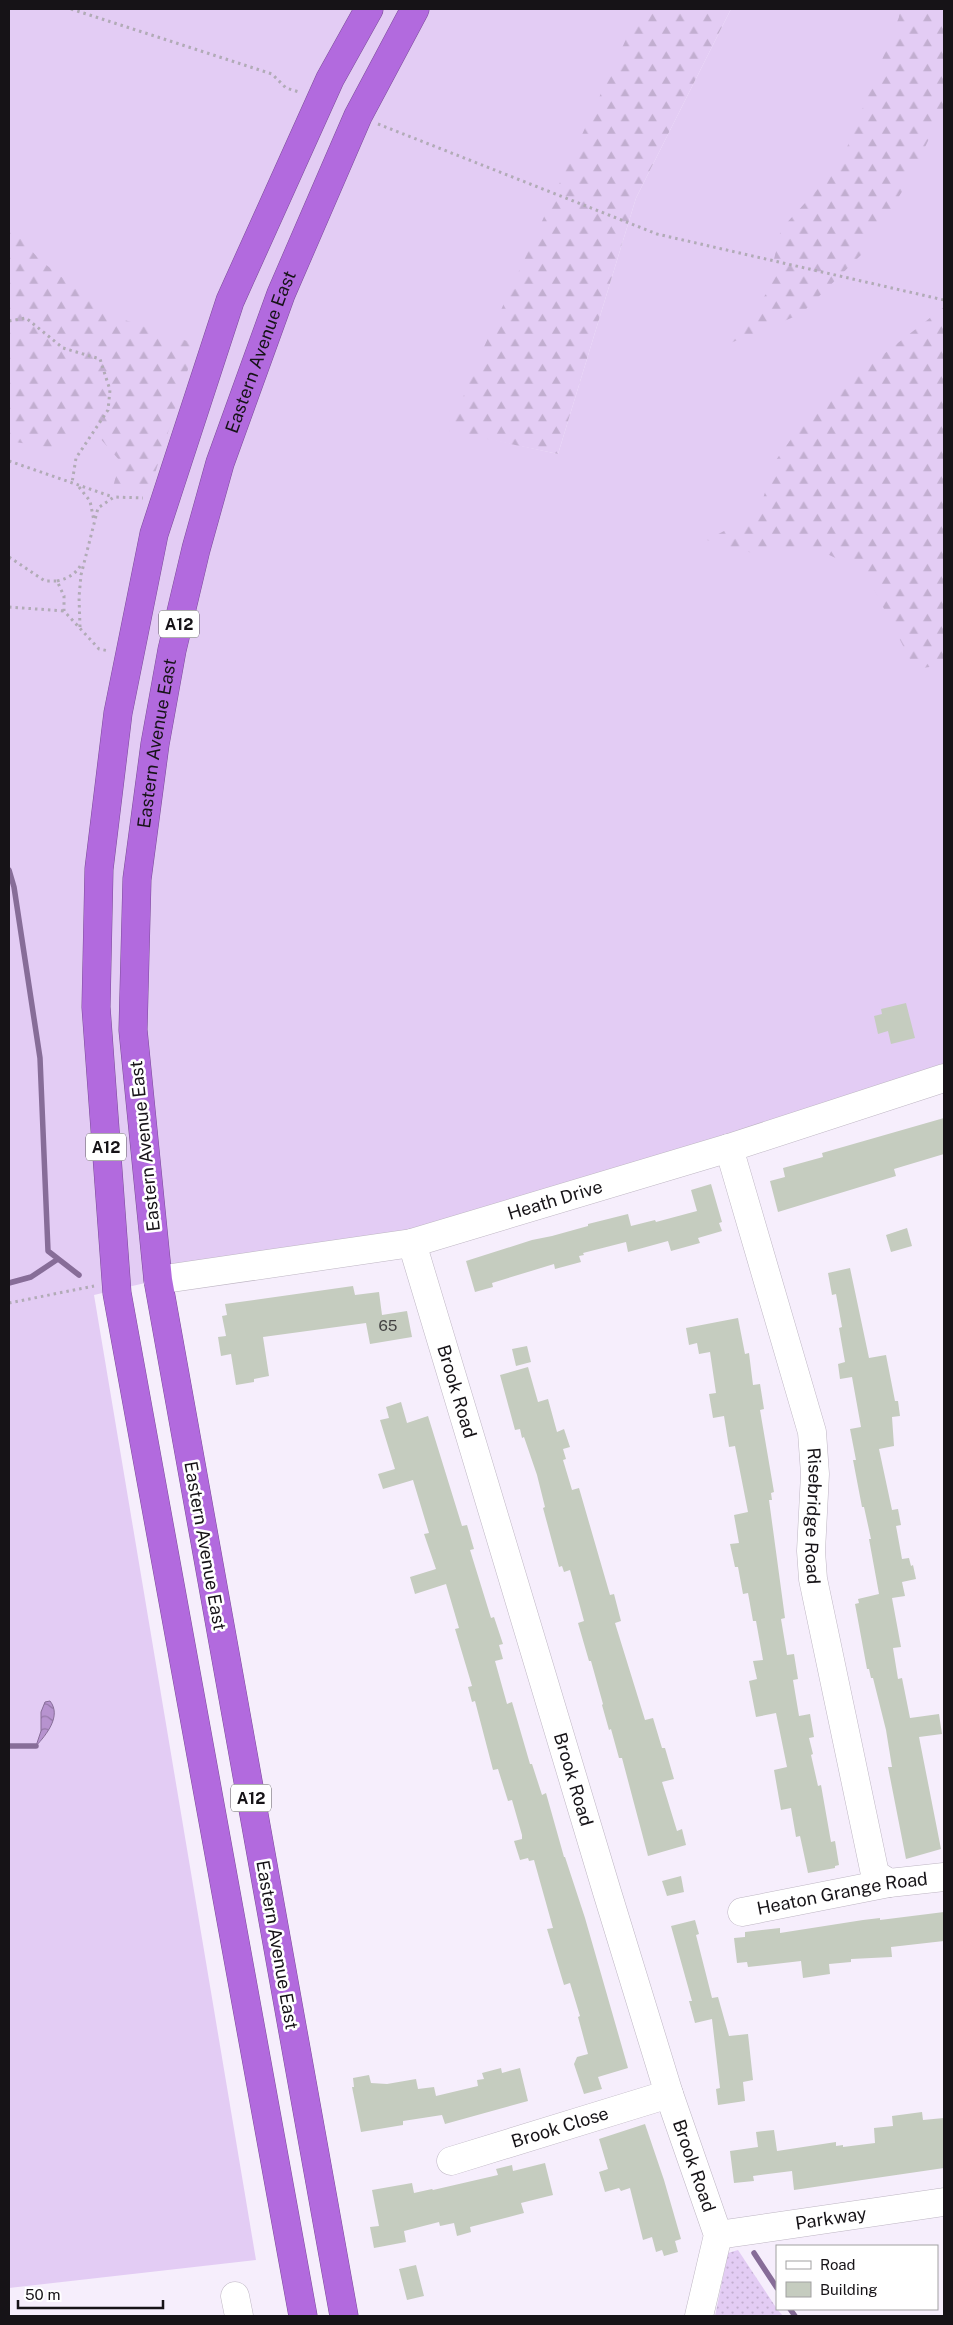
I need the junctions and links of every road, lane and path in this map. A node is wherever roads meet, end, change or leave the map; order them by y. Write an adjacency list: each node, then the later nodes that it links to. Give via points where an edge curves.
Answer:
1 (70, 9): 4 (path, via 272,74 286,88)
2 (369, 9): 4 (highway, Eastern Avenue East / A12)
3 (414, 9): 5 (highway, Eastern Avenue East / A12)
4 (320, 100): 12 (highway, Eastern Avenue East / A12, via 230,301)
5 (358, 116): 6 (path, via 657,234); 24 (highway, Eastern Avenue East / A12, via 281,294 220,463 172,650 155,744 137,879 133,1030)
6 (944, 300)
7 (9, 321): 9 (path, via 26,318 63,348 100,359 110,390 108,410 76,458)
8 (9, 461): 9 (path)
9 (72, 483): 10 (path)
10 (78, 486): 11 (path); 13 (path, via 90,502)
11 (114, 498): 12 (path); 13 (path, via 98,508)
12 (166, 498): 20 (highway, Eastern Avenue East / A12, via 154,534)
13 (94, 524): 15 (path)
14 (9, 557): 16 (path, via 45,581)
15 (84, 558): 16 (path, via 77,571); 19 (path, via 79,597)
16 (57, 581): 18 (path, via 64,596)
17 (9, 607): 18 (path)
18 (64, 611): 19 (path)
19 (80, 627): 20 (path, via 99,649)
20 (129, 656): 25 (highway, Eastern Avenue East / A12, via 118,713 99,869 96,1007)
21 (944, 1078): 22 (street, Heath Drive)
22 (729, 1148): 23 (street, Heath Drive); 28 (street, Risebridge Road, via 812,1432 815,1474 812,1580 875,1874)
23 (412, 1243): 24 (street, Heath Drive); 30 (street, Brook Road)
24 (158, 1280): 35 (highway, Eastern Avenue East / A12)
25 (116, 1282): 26 (path); 34 (highway, Eastern Avenue East / A12)
26 (9, 1303)
27 (944, 1877): 28 (street, Heaton Grange Road)
28 (889, 1883): 29 (street, Heaton Grange Road)
29 (742, 1912)
30 (669, 2094): 31 (street, Brook Close); 33 (street, Brook Road)
31 (451, 2161)
32 (944, 2202): 33 (street, Parkway)
33 (718, 2234): 36 (street, Brook Road)
34 (303, 2316)
35 (344, 2316)
36 (699, 2316)

